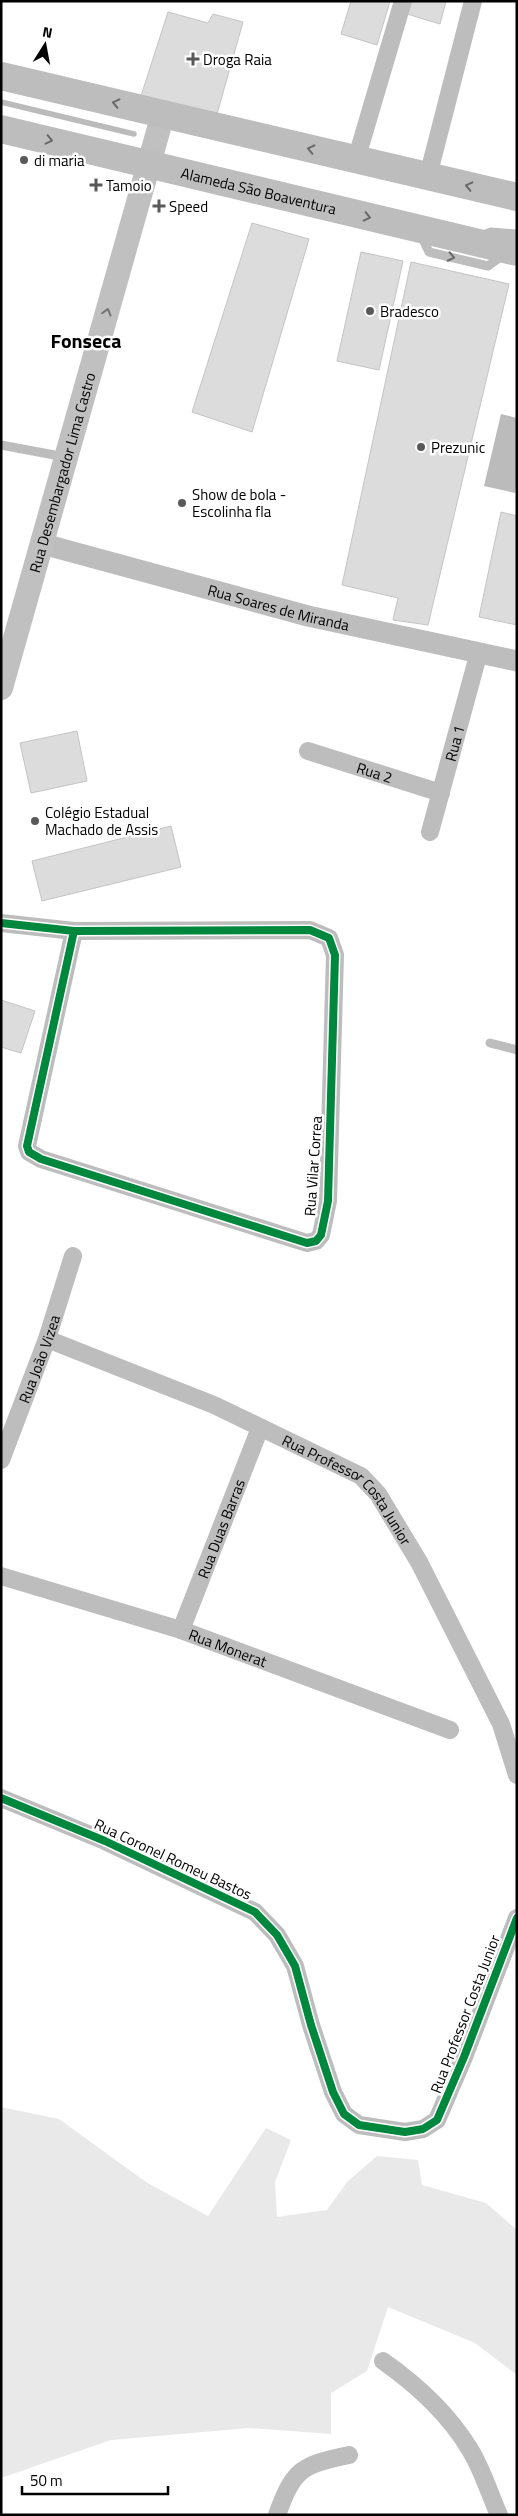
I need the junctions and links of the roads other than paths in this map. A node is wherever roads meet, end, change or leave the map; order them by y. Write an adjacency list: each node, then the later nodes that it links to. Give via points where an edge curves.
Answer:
1 (402, 1): 6 (street)
2 (473, 1): 8 (street)
3 (1, 76): 4 (highway, one-way to 3)
4 (164, 114): 6 (highway, one-way to 4); 7 (main road, Rua Desembargador Lima Castro)
5 (1, 129): 7 (highway, Alameda São Boaventura, one-way to 7)
6 (356, 160): 8 (highway)
7 (150, 164): 10 (highway, Alameda São Boaventura, one-way to 10); 13 (main road, Rua Desembargador Lima Castro, one-way to 7)
8 (428, 176): 9 (highway, one-way to 8)
9 (517, 197)
10 (418, 228): 11 (highway, Alameda São Boaventura, via 468,241); 11 (lane, one-way to 11, via 429,252 488,266)
11 (514, 246)
12 (1, 445): 13 (lane)
13 (66, 457): 14 (main road, Rua Desembargador Lima Castro)
14 (43, 544): 15 (street, Rua Soares de Miranda, via 308,616); 17 (main road, Rua Desembargador Lima Castro)
15 (478, 652): 16 (street, Rua Soares de Miranda); 19 (street, Rua 1)
16 (517, 661)
17 (1, 688)
18 (308, 751): 19 (street, Rua 2)
19 (442, 793): 20 (street, Rua 1)
20 (430, 832)
21 (1, 923): 22 (street, Rua Vilar Correa)
22 (74, 931): 22 (street, Rua Vilar Correa, via 310,930 329,938 335,955 328,1201 321,1235 316,1241 307,1242 41,1160 29,1152 27,1146)
23 (490, 1043): 24 (lane)
24 (517, 1050)
25 (73, 1256): 26 (street, Rua João Vizea)
26 (47, 1339): 27 (street, Rua Professor Costa Junior, via 214,1405); 28 (street, Rua João Vizea)
27 (260, 1428): 30 (street, Rua Duas Barras); 32 (street, Rua Professor Costa Junior, via 361,1476 378,1494 419,1562 501,1724)
28 (1, 1460)
29 (1, 1576): 30 (street, Rua Monerat)
30 (181, 1630): 31 (street, Rua Monerat)
31 (450, 1730)
32 (517, 1775)
33 (1, 1798): 35 (street, Rua Coronel Romeu Bastos, via 105,1841 255,1912 277,1935 295,1966 328,2076 344,2114 358,2125 405,2132 424,2130)
34 (517, 1918): 35 (street, Rua Professor Costa Junior)
35 (437, 2120)
36 (383, 2361): 39 (street, via 430,2398 450,2420 470,2449)
37 (349, 2455): 38 (street, via 303,2468 293,2478)
38 (277, 2515)
39 (499, 2515)

